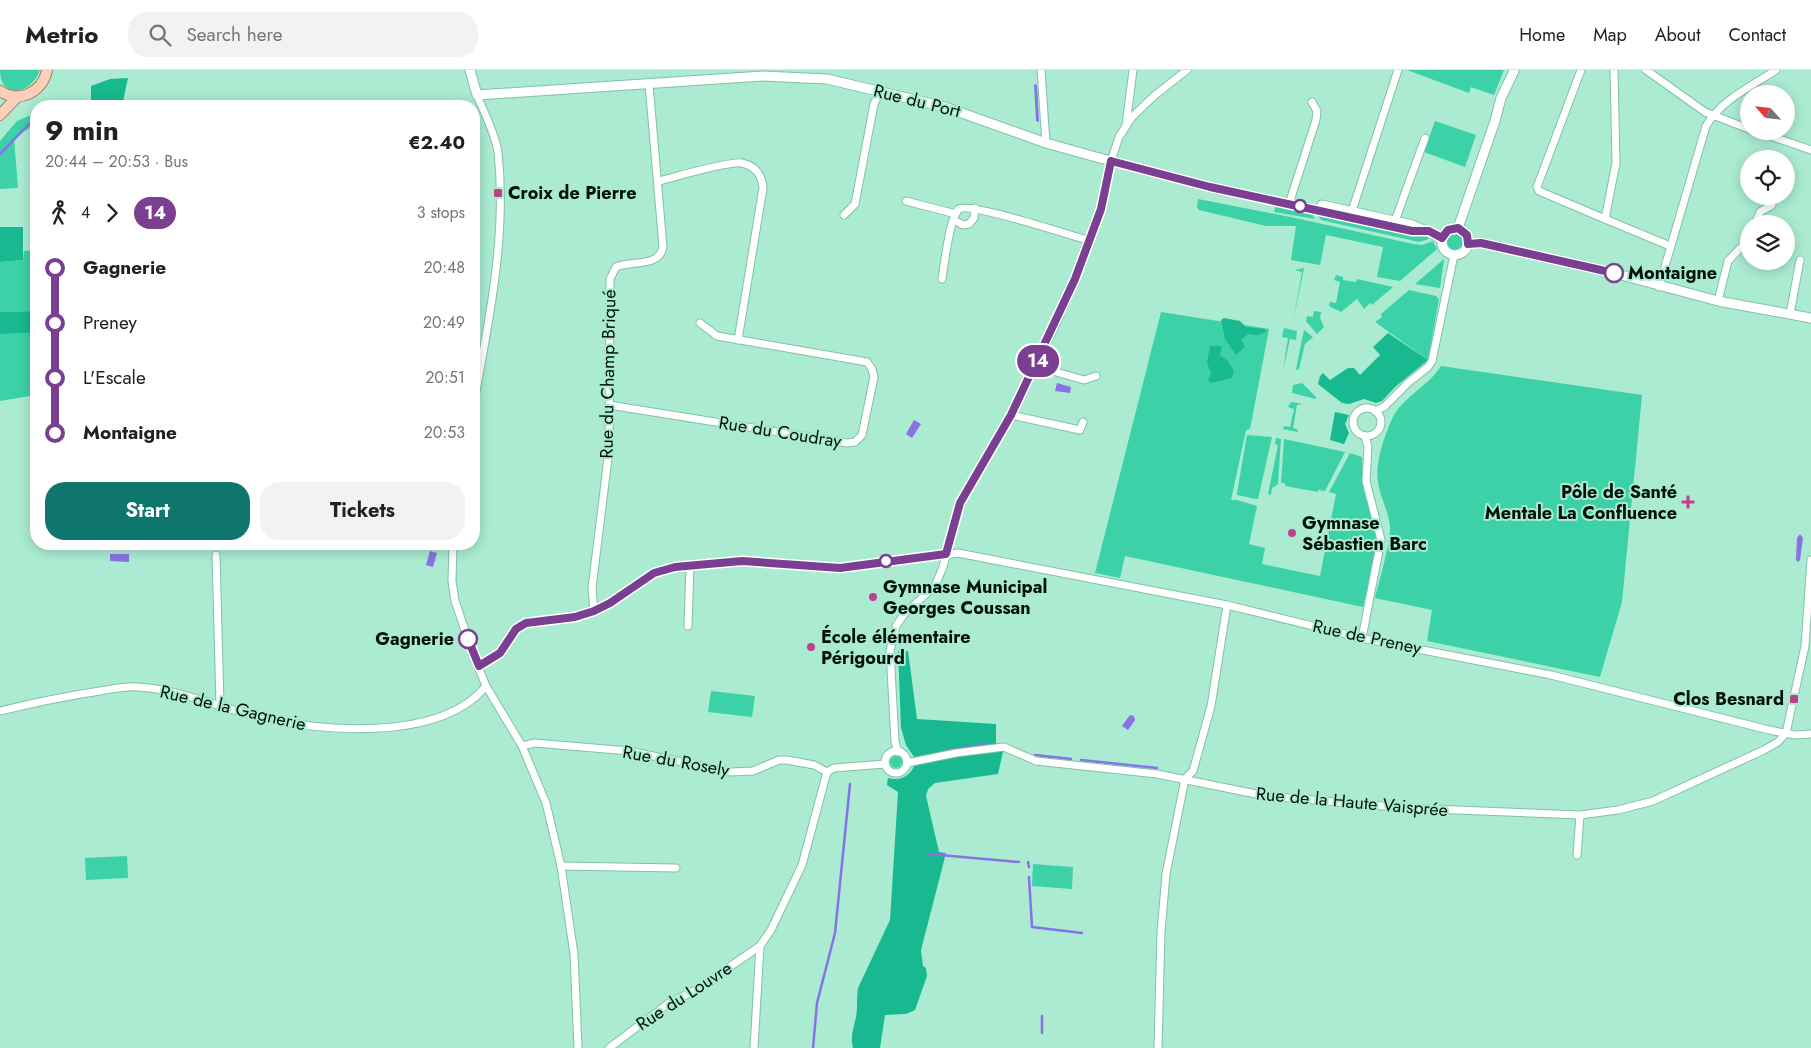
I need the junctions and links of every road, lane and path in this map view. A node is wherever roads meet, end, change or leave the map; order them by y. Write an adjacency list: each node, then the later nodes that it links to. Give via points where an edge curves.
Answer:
1 (54, 70): 12 (main road)
2 (470, 70): 16 (street)
3 (1040, 70): 27 (street)
4 (1133, 70): 23 (street)
5 (1187, 70): 23 (street, via 1154,96)
6 (1398, 70): 35 (street)
7 (1582, 70): 39 (street, via 1537,186 1539,191)
8 (1614, 70): 39 (street, via 1616,162)
9 (1646, 70): 22 (street)
10 (1776, 70): 22 (street)
11 (1515, 71): 41 (street)
12 (46, 74): 17 (main road, via 31,94)
13 (649, 84): 15 (street, Rue du Port, via 763,76 800,77 837,80); 16 (street, Rue du Port); 30 (street, Rue du Champ Briqué)
14 (0, 91): 17 (main road)
15 (880, 92): 27 (street, Rue du Port, via 972,115); 36 (street, via 874,104 855,204)
16 (477, 95): 18 (street)
17 (17, 97): 21 (main road)
18 (479, 100)
19 (1312, 102): 32 (street, via 1317,111 1316,120)
20 (480, 103): 58 (street, via 498,151 497,270)
21 (0, 115)
22 (1712, 116): 24 (street); 46 (street, via 1706,126)
23 (1126, 125): 29 (street)
24 (1740, 126)
25 (1425, 138): 40 (street)
26 (1782, 140): 28 (street)
27 (1046, 143): 29 (street, Rue du Port)
28 (1811, 150)
29 (1111, 161): 32 (street, Rue du Port, via 1198,182 1212,181); 44 (street, via 1101,209)
30 (658, 181): 56 (street, via 739,163 752,167 761,178 763,188); 60 (street, Rue du Champ Briqué, via 662,253 651,261 620,265 613,270 610,279)
31 (906, 201): 38 (street)
32 (1289, 201): 35 (street); 42 (street, via 1412,231)
33 (1772, 205): 37 (street)
34 (975, 208): 38 (street, via 962,207); 38 (street, via 974,218 969,224 963,225); 44 (street)
35 (1352, 211): 40 (street)
36 (844, 215)
37 (1759, 215)
38 (955, 217): 50 (street)
39 (1605, 219): 46 (street)
40 (1395, 221): 42 (street)
41 (1458, 228): 43 (street, via 1448,230); 45 (street, via 1467,235)
42 (1421, 230): 43 (street)
43 (1442, 238): 48 (street, via 1444,250)
44 (1090, 241): 57 (street)
45 (1468, 244): 48 (street, via 1464,252); 51 (street, via 1481,243)
46 (1670, 246): 51 (street)
47 (1740, 248): 52 (street, via 1728,261)
48 (1454, 255): 61 (street, via 1430,364 1384,407)
49 (1800, 260): 53 (street)
50 (942, 279)
51 (1659, 286): 52 (street)
52 (1718, 301): 53 (street)
53 (1790, 314): 54 (street)
54 (1811, 318)
55 (700, 323): 56 (street, Rue du Coudray, via 717,336)
56 (738, 340): 60 (street, Rue du Coudray, via 867,362 874,377 865,430 860,438 847,443)
57 (1035, 366): 59 (street, via 1084,380); 62 (street)
58 (480, 368)
59 (1096, 376)
60 (609, 405): 71 (street, Rue du Champ Briqué, via 609,450 592,588)
61 (1375, 411): 64 (street, via 1380,418 1380,427 1374,434); 64 (street, via 1366,408 1354,415 1354,430)
62 (1011, 415): 63 (street, via 1080,430); 66 (street, via 960,503)
63 (1083, 422)
64 (1365, 436): 73 (street, via 1368,447 1366,481 1381,540)
65 (454, 550): 74 (street, via 455,601)
66 (946, 554): 69 (street, Rue de Preney, via 840,568 742,561); 70 (street, Rue de Preney, via 967,555); 81 (street, via 935,586 905,613 893,634 890,656)
67 (216, 555): 76 (street)
68 (1811, 560): 78 (street, via 1805,646)
69 (690, 565): 71 (street, Rue de Preney, via 654,573); 72 (street)
70 (1227, 605): 73 (street, Rue de Preney); 85 (street, via 1211,706 1193,770)
71 (594, 611): 74 (street, Rue de Preney, via 575,617 526,623 516,629 500,653)
72 (688, 626)
73 (1362, 638): 78 (street, Rue de Preney, via 1551,675)
74 (479, 666): 75 (street)
75 (486, 686): 76 (street, Rue de la Gagnerie, via 468,703 427,722 370,729 271,720); 80 (street)
76 (220, 705): 77 (street, Rue de la Gagnerie, via 139,687 67,696)
77 (0, 711)
78 (1786, 733): 79 (street, Rue de Preney); 86 (street, Rue de la Haute Vaisprée, via 1764,750 1652,801)
79 (1811, 734)
80 (522, 746): 84 (street, Rue du Rosely, via 535,743 629,751 730,772 753,771 779,760 788,760 814,765); 88 (street, via 546,803)
81 (898, 752): 82 (street, via 904,755); 83 (street, via 889,754)
82 (907, 763): 83 (street, via 904,770 895,773); 85 (street, Rue de la Haute Vaisprée, via 956,752 1004,747 1036,761)
83 (885, 764): 84 (street, via 834,768)
84 (827, 772): 90 (street, via 802,865)
85 (1184, 779): 86 (street, Rue de la Haute Vaisprée, via 1236,792 1319,802); 94 (street, via 1166,874)
86 (1580, 815): 87 (street)
87 (1576, 855)
88 (561, 866): 89 (street); 91 (street, via 574,954)
89 (676, 868)
90 (760, 946): 92 (street, Rue du Louvre, via 696,990 669,1003); 93 (street)
91 (578, 1048)
92 (610, 1048)
93 (754, 1048)
94 (1158, 1048)

